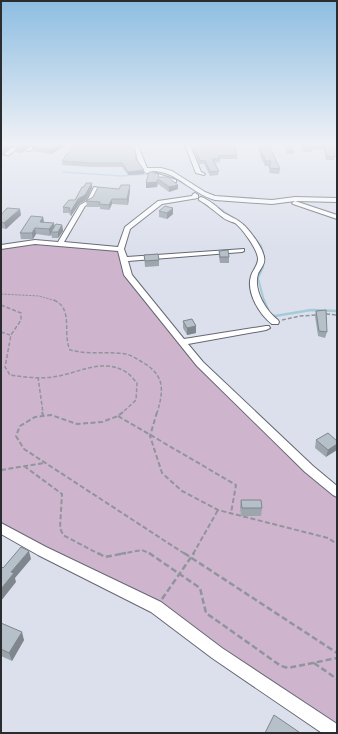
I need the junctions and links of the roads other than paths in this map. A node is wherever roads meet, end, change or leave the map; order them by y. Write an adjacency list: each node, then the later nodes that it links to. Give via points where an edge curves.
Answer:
1 (170, 179): 5 (street)
2 (182, 179): 4 (street)
3 (96, 188): 9 (street)
4 (206, 195): 5 (street); 6 (street, via 246,201)
5 (195, 196): 11 (street, via 173,202 160,202 127,228); 14 (street, via 238,223 257,247 261,261 254,275 259,304)
6 (286, 200): 7 (street); 8 (street)
7 (337, 200)
8 (337, 217)
9 (60, 244): 10 (street, via 35,242); 11 (street)
10 (1, 247)
11 (121, 249): 13 (street)
12 (242, 250): 13 (street)
13 (124, 259): 16 (street, via 128,275)
14 (274, 322)
15 (266, 328): 16 (street)
16 (182, 342): 17 (street, via 200,364 309,469)
17 (337, 492)
18 (3, 534): 19 (street, via 156,607 218,653)
19 (336, 733)

